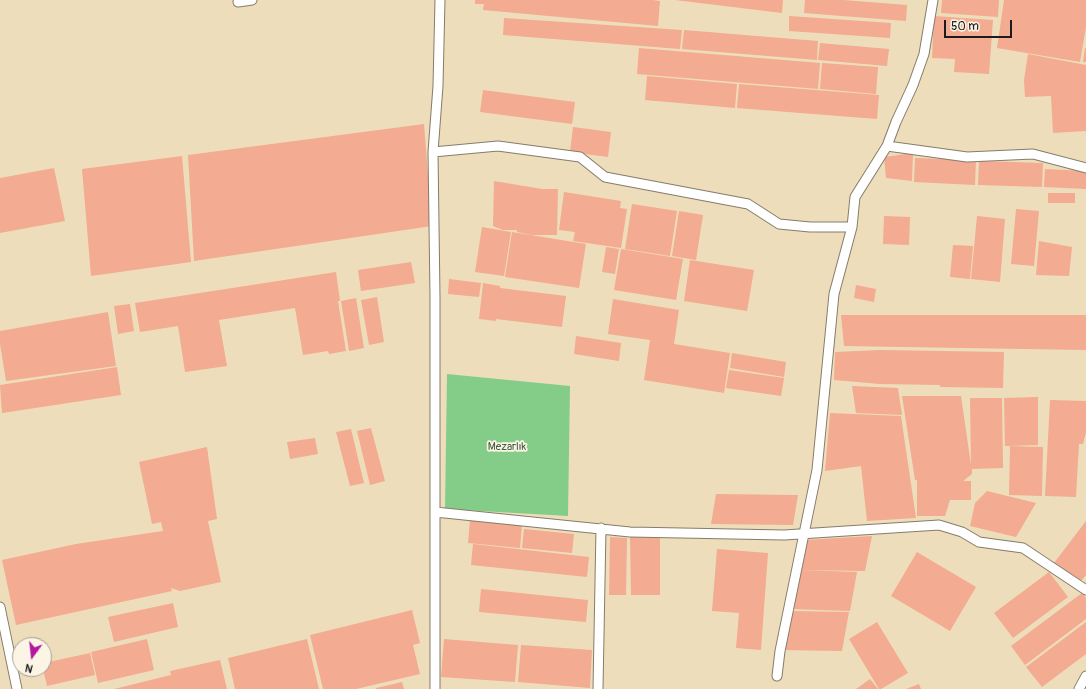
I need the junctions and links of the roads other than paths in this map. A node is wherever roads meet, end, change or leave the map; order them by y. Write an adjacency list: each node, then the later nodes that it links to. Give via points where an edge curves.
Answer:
1 (252, 0): 4 (street)
2 (440, 0): 6 (street)
3 (933, 0): 5 (street, via 924,54)
4 (238, 2)
5 (887, 146): 7 (street, via 967,157 1033,154); 8 (street, via 855,197)
6 (433, 152): 8 (street, via 498,146 580,157 605,177 748,204 779,224); 9 (street, via 436,297)
7 (1086, 168)
8 (852, 227): 11 (street, via 834,294 817,470)
9 (435, 512): 10 (street); 18 (street)
10 (600, 528): 11 (street, via 630,532); 19 (street)
11 (804, 534): 12 (street, via 939,525 962,532 978,542 1023,548); 15 (street)
12 (1086, 590)
13 (0, 607): 14 (street)
14 (3, 639): 17 (street)
15 (777, 676)
16 (1086, 676): 20 (street)
17 (17, 689)
18 (434, 689)
19 (598, 689)
20 (1079, 689)

